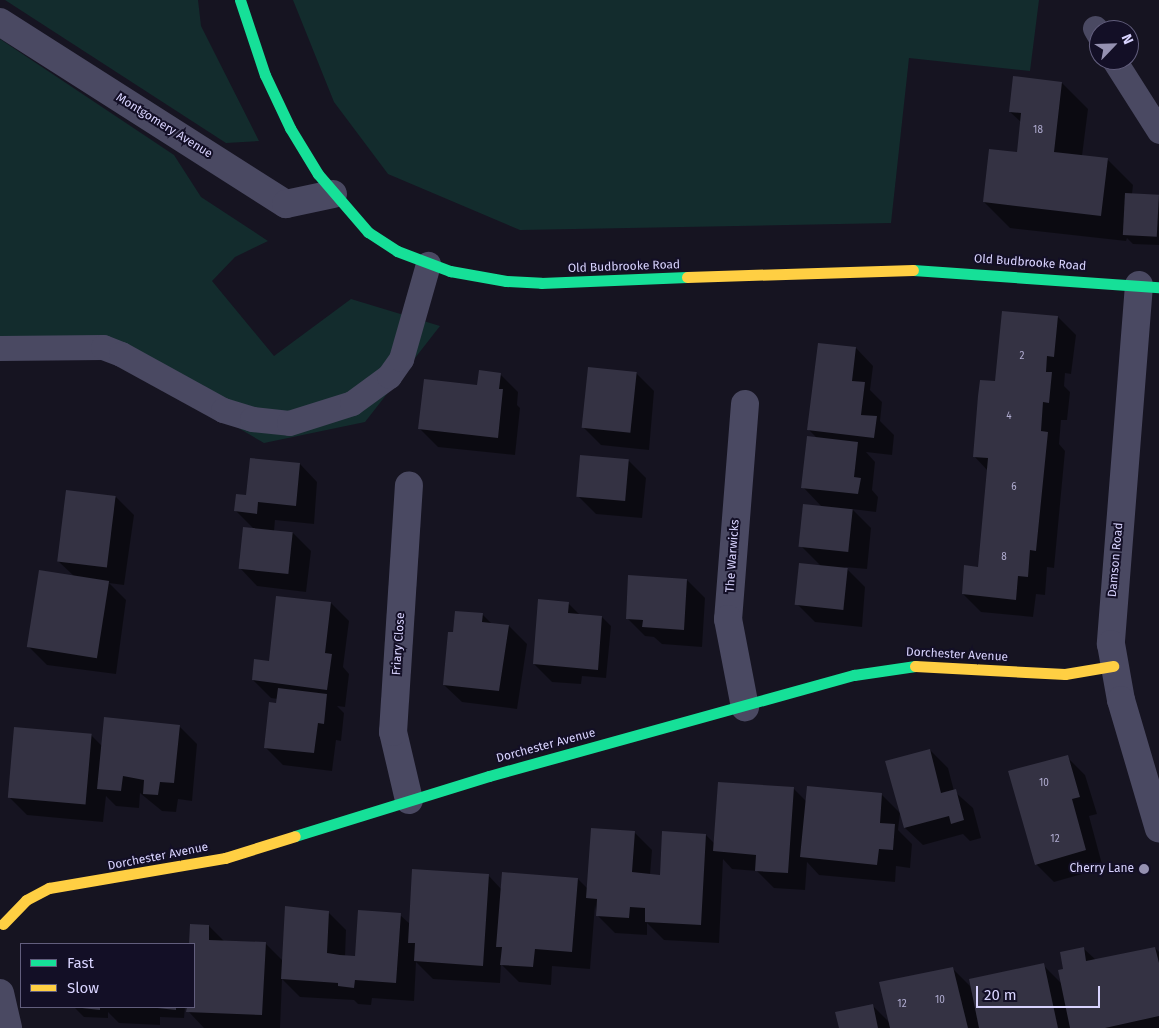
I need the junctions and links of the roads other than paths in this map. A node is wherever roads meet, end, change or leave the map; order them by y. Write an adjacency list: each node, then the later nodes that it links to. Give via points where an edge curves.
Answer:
1 (240, 0): 5 (street, Old Budbrooke Road, via 277,102 303,152)
2 (0, 22): 5 (street, Montgomery Avenue, via 286,204)
3 (1120, 70): 4 (lane)
4 (1159, 131)
5 (333, 194): 6 (street, Old Budbrooke Road, via 368,232 397,251)
6 (428, 264): 7 (street, Old Budbrooke Road, via 471,276 541,283 872,269 954,271); 8 (lane, via 401,359 389,376 352,403 289,423 259,421 223,410 103,347)
7 (1149, 286): 11 (street, Damson Road, via 1111,620)
8 (0, 348)
9 (744, 404): 12 (street, The Warwicks, via 728,619)
10 (409, 486): 13 (street, Friary Close, via 393,732)
11 (1113, 666): 12 (street, Dorchester Avenue, via 1065,674 901,666 854,675); 14 (street, Damson Road)
12 (745, 707): 13 (street, Dorchester Avenue)
13 (409, 800): 15 (street, Dorchester Avenue, via 225,858 49,888 26,900)
14 (1159, 829)
15 (1, 926)
16 (0, 993): 17 (street)
17 (8, 1028)

